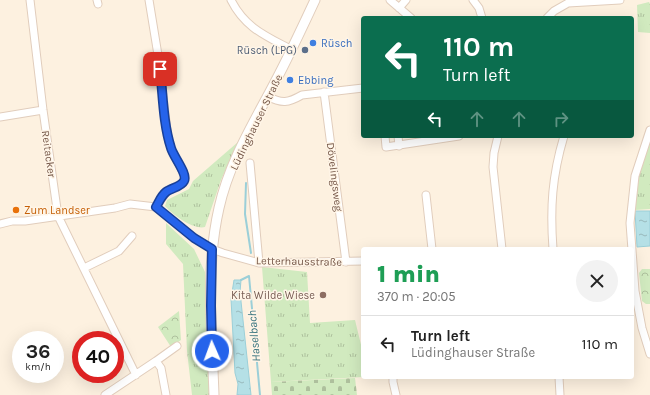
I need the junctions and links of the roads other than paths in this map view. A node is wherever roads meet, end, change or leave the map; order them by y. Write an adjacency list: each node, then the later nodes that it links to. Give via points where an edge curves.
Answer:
1 (30, 0): 18 (street, Reitacker)
2 (149, 0): 29 (street, via 168,138 185,176 183,183 167,191)
3 (231, 0): 14 (street, via 249,25)
4 (315, 0): 14 (street, Lüdinghauser Straße)
5 (390, 0): 10 (street)
6 (406, 0): 10 (street)
7 (473, 0): 12 (street)
8 (620, 0): 9 (street)
9 (566, 1): 13 (street)
10 (399, 8): 11 (street)
11 (409, 16)
12 (481, 16)
13 (549, 16)
14 (292, 50): 17 (street, Lüdinghauser Straße)
15 (361, 88): 16 (street)
16 (324, 92): 17 (street, via 280,102); 39 (street, Dövelingsweg)
17 (267, 96): 37 (street, Lüdinghauser Straße, via 226,183)
18 (43, 110): 19 (street); 30 (street, Reitacker)
19 (0, 117)
20 (650, 130): 36 (street, via 635,176 630,223)
21 (385, 138): 26 (street, via 386,147)
22 (398, 138): 26 (street)
23 (447, 138): 26 (street)
24 (498, 138): 34 (street, via 493,167)
25 (563, 138): 35 (street, via 552,197)
26 (399, 146)
27 (250, 164): 40 (street)
28 (426, 195): 33 (street)
29 (156, 207): 30 (street, via 130,204); 37 (street)
30 (58, 216): 31 (street); 41 (street, Reitacker)
31 (0, 224)
32 (132, 236): 41 (street, via 119,251)
33 (432, 247)
34 (502, 247)
35 (554, 247)
36 (632, 247)
37 (212, 249): 40 (street, Letterhausstraße); 51 (street, Lüdinghauser Straße)
38 (361, 261): 39 (street, Letterhausstraße)
39 (346, 262): 40 (street, Letterhausstraße)
40 (259, 264)
41 (84, 268): 46 (street, Reitacker)
42 (634, 274): 44 (street, via 636,298)
43 (177, 346): 45 (street)
44 (650, 354)
45 (156, 361): 46 (street); 50 (street, via 161,368)
46 (136, 375): 49 (street)
47 (394, 379): 52 (street)
48 (560, 379): 53 (street)
49 (105, 395)
50 (166, 395)
51 (214, 395)
52 (396, 395)
53 (560, 395)

